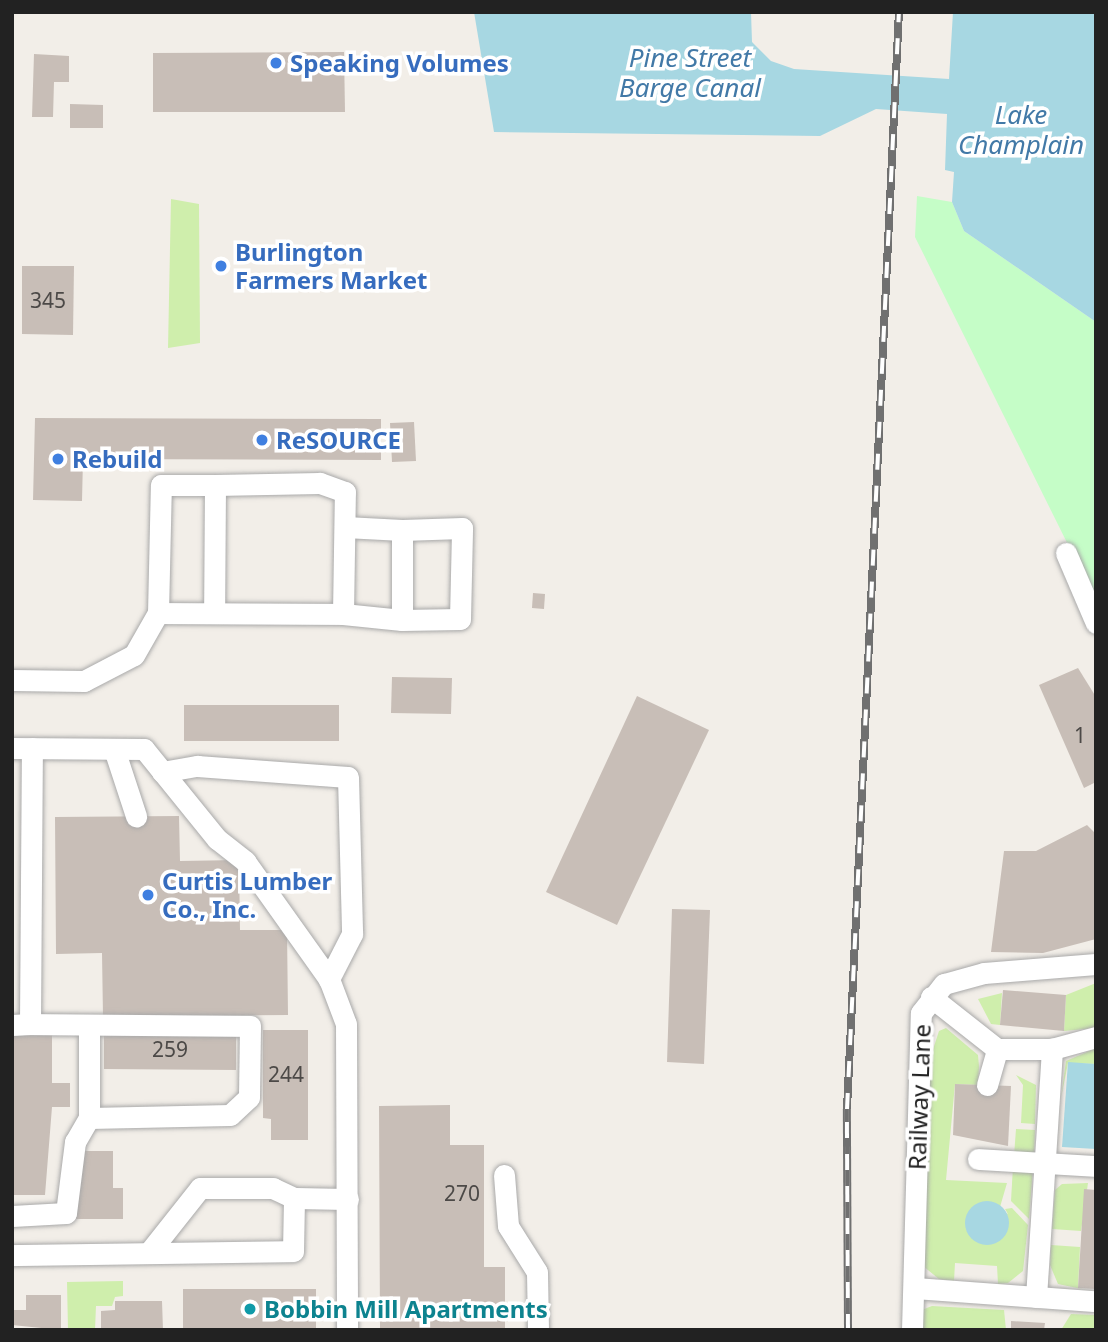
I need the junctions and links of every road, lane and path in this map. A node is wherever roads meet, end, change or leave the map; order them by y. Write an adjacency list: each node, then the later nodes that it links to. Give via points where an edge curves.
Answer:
1 (215, 485): 2 (street, via 320,483 345,492); 5 (street, via 161,485); 6 (street)
2 (345, 527): 3 (street); 7 (street)
3 (402, 530): 8 (street); 8 (street, via 462,528 460,619)
4 (1066, 553): 9 (street)
5 (158, 613): 6 (street); 10 (street, via 134,655 84,681)
6 (214, 613): 7 (street)
7 (343, 614): 8 (street)
8 (402, 620)
9 (1096, 623)
10 (12, 680)
11 (22, 748): 12 (street); 18 (street)
12 (114, 749): 13 (street, via 144,749); 14 (street)
13 (162, 772): 16 (street, via 218,839 245,861); 16 (street, via 197,766 348,777 352,934)
14 (136, 816)
15 (1096, 964): 17 (street, Railway Lane, via 984,973 944,984)
16 (329, 979): 30 (street, via 346,1024)
17 (931, 997): 21 (street); 34 (street, Railway Lane, via 921,1013)
18 (21, 1024): 19 (street)
19 (89, 1027): 24 (street); 24 (street, via 250,1026 249,1097 230,1115)
20 (1096, 1037): 22 (street)
21 (997, 1049): 22 (street); 23 (street)
22 (1052, 1049): 26 (street)
23 (986, 1085)
24 (89, 1118): 31 (street, via 75,1142 66,1213)
25 (978, 1159): 26 (street)
26 (1045, 1163): 27 (street); 35 (street)
27 (1096, 1167)
28 (504, 1175): 38 (street, via 508,1226 537,1272)
29 (294, 1198): 30 (street); 32 (street, via 273,1188 200,1188); 32 (street, via 293,1251)
30 (348, 1199): 37 (street)
31 (12, 1216)
32 (150, 1251): 33 (street)
33 (12, 1255)
34 (915, 1288): 35 (street); 39 (street, Railway Lane)
35 (1037, 1297): 36 (street)
36 (1094, 1301)
37 (347, 1330)
38 (538, 1330)
39 (912, 1330)

